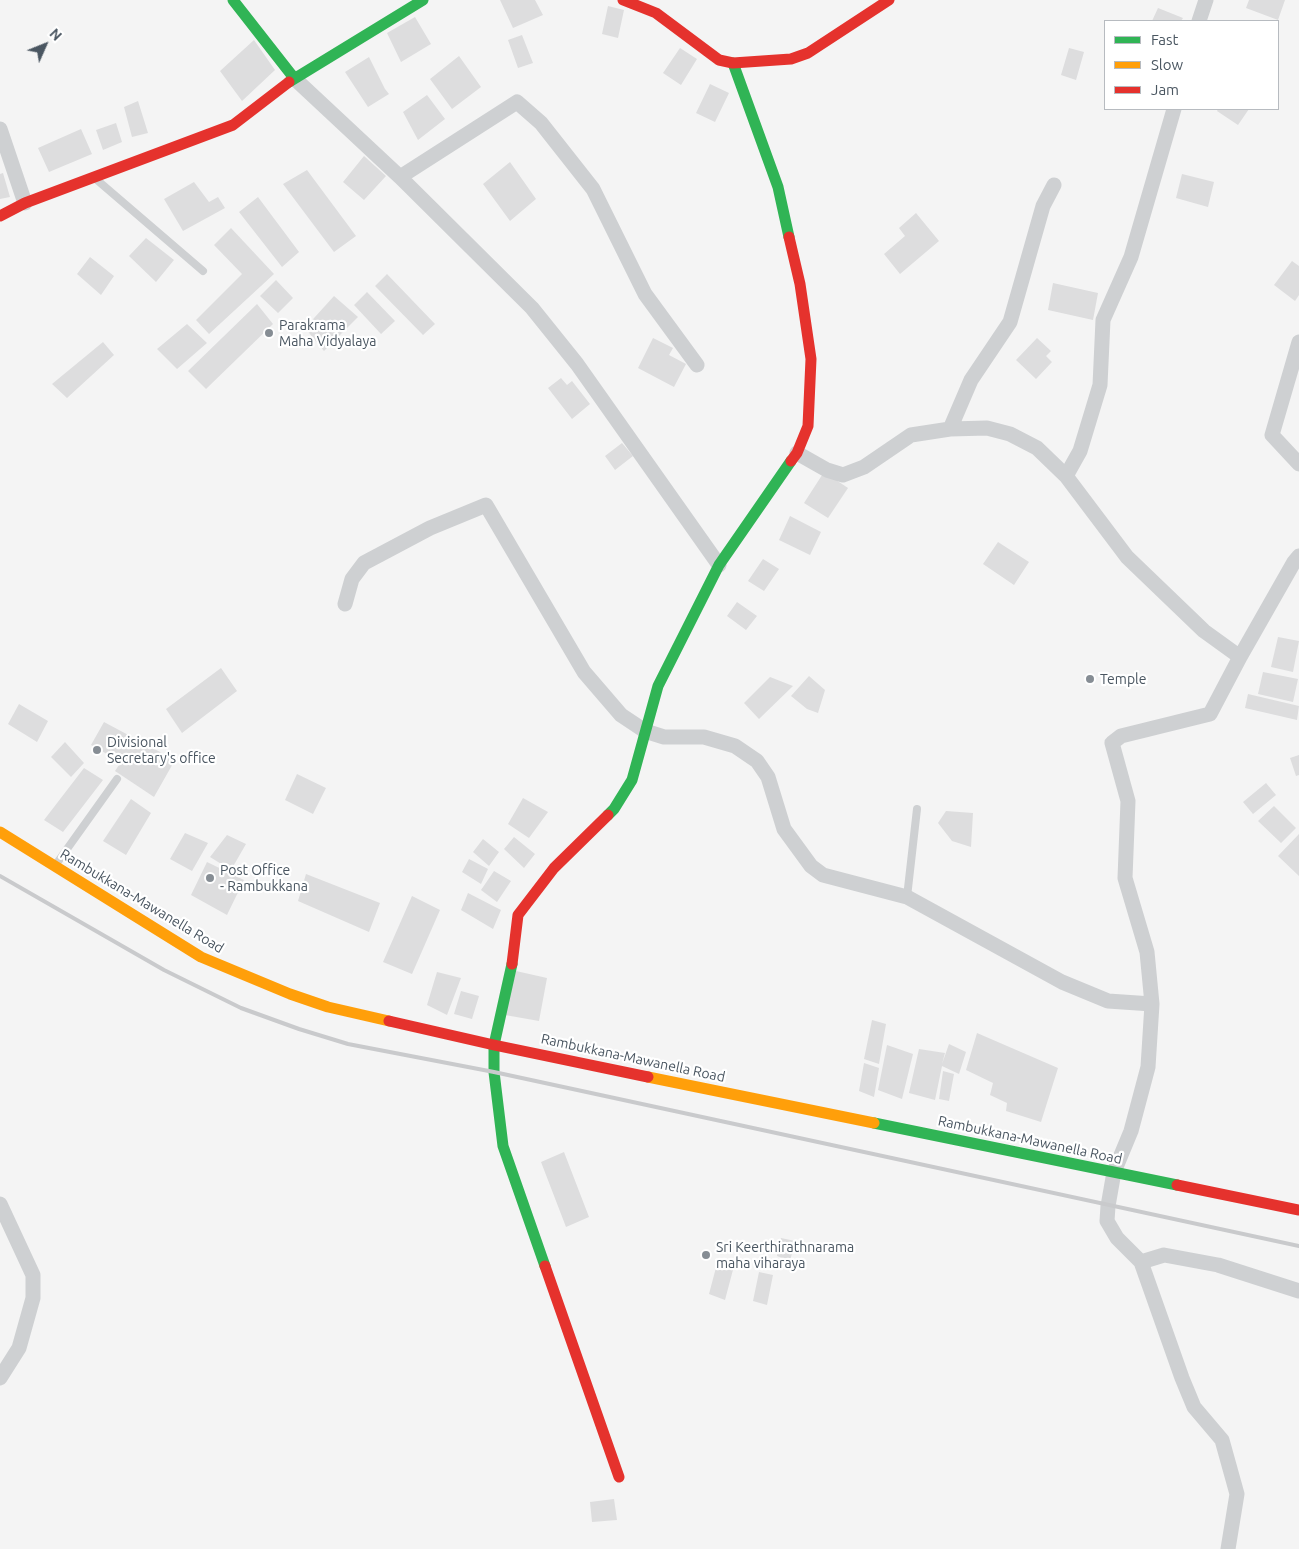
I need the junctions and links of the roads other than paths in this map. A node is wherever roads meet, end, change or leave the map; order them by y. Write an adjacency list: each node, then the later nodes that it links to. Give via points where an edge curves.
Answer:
1 (233, 0): 8 (street)
2 (423, 0): 8 (street)
3 (623, 0): 7 (street, via 656,13 718,60)
4 (889, 0): 7 (street, via 808,53 791,59)
5 (1206, 0): 6 (street)
6 (1199, 20)
7 (733, 63): 20 (street, via 778,187 800,284 811,359 808,426)
8 (294, 78): 11 (street, via 233,125); 12 (street)
9 (1174, 110): 22 (street, via 1131,256 1103,320 1100,385 1080,451)
10 (0, 129): 14 (street)
11 (93, 177): 14 (street); 16 (lane)
12 (400, 177): 18 (street, via 517,102 541,123 594,189 645,294); 24 (street, via 532,308 572,357)
13 (1054, 186): 19 (street, via 1043,206 1010,322 971,380)
14 (26, 203): 15 (street)
15 (0, 216)
16 (203, 271)
17 (1299, 342): 21 (street, via 1272,435)
18 (697, 365)
19 (950, 429): 20 (street, via 911,435 864,467 843,475); 22 (street, via 987,428 1010,434 1037,448)
20 (797, 453): 24 (street)
21 (1299, 464)
22 (1066, 476): 26 (street, via 1127,557 1204,631)
23 (1299, 556): 26 (street)
24 (719, 565): 27 (street, via 658,686)
25 (345, 604): 27 (street, via 352,579 364,563 430,528 486,505 584,672 621,715)
26 (1240, 657): 33 (street, via 1210,714 1121,736 1112,743 1128,801 1125,878 1147,952)
27 (645, 731): 32 (street, via 664,737 704,737 735,746 757,761 768,777 784,829 811,866 823,875); 34 (street, via 632,780 614,809 554,868 518,915 514,957)
28 (117, 779): 31 (lane)
29 (917, 809): 32 (lane)
30 (0, 832): 31 (street, Rambukkana-Mawanella Road)
31 (55, 867): 34 (street, Rambukkana-Mawanella Road, via 201,957 246,976 328,1007)
32 (907, 897): 33 (street, via 1062,982 1108,1001)
33 (1152, 1004): 35 (street, via 1148,1067 1131,1131)
34 (494, 1045): 35 (street, Rambukkana-Mawanella Road); 41 (street, via 503,1146)
35 (1114, 1172): 37 (street, Rambukkana-Mawanella Road); 38 (street, via 1107,1220 1117,1238)
36 (0, 1204): 40 (street, via 33,1275 33,1298 19,1348)
37 (1299, 1210)
38 (1141, 1262): 39 (street, via 1164,1255 1182,1258 1218,1265); 42 (street, via 1194,1407 1222,1440 1237,1494)
39 (1299, 1291)
40 (0, 1378)
41 (619, 1477)
42 (1228, 1549)

